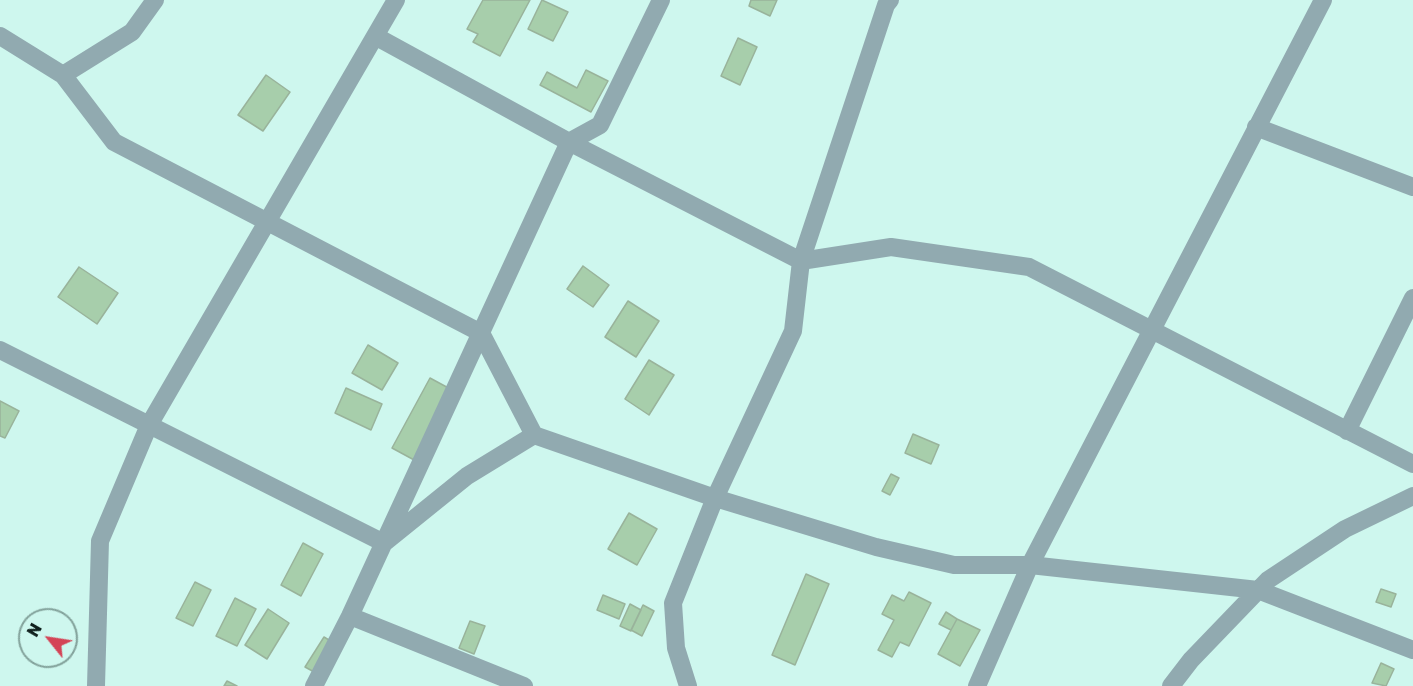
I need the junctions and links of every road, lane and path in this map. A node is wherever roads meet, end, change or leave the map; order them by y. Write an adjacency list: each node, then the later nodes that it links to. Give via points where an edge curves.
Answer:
1 (155, 0): 8 (street, via 132,32)
2 (396, 0): 6 (street)
3 (661, 0): 10 (street, via 600,125)
4 (890, 0): 13 (street)
5 (1323, 0): 9 (street)
6 (375, 36): 10 (street); 12 (street)
7 (0, 37): 8 (street)
8 (63, 75): 12 (street, via 114,142)
9 (1256, 127): 11 (street); 15 (street)
10 (569, 142): 13 (street); 16 (street)
11 (1413, 187)
12 (267, 222): 16 (street); 18 (street)
13 (801, 261): 15 (street, via 891,247 1029,267); 23 (street, via 793,331)
14 (1413, 298): 19 (street)
15 (1150, 330): 19 (street); 25 (street)
16 (481, 333): 20 (street); 24 (street)
17 (0, 350): 18 (street)
18 (149, 425): 24 (street); 29 (street, via 100,541)
19 (1347, 431): 21 (street)
20 (534, 435): 23 (street); 24 (street, via 467,476)
21 (1413, 464)
22 (1413, 496): 26 (street, via 1345,529)
23 (715, 498): 25 (street, via 876,547 954,566); 32 (street, via 673,603 676,648)
24 (384, 543): 27 (street)
25 (1030, 564): 26 (street); 33 (street)
26 (1258, 590): 28 (street); 34 (street)
27 (350, 616): 30 (street); 31 (street)
28 (1413, 650)
29 (96, 686)
30 (314, 686)
31 (524, 686)
32 (688, 686)
33 (977, 686)
34 (1171, 686)

